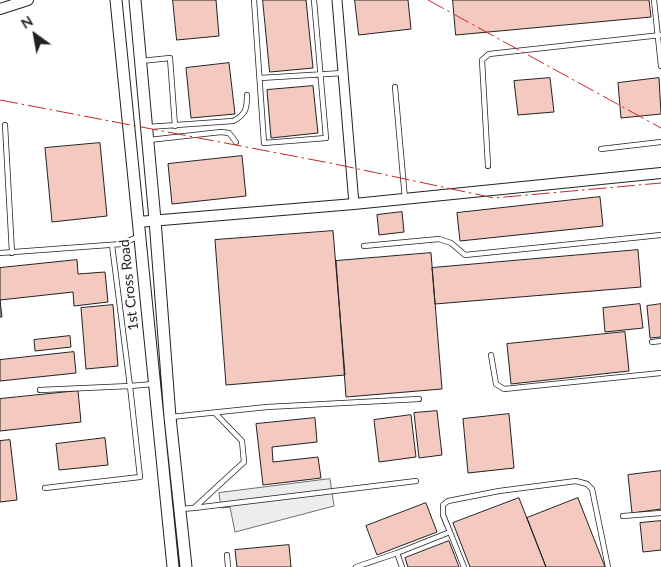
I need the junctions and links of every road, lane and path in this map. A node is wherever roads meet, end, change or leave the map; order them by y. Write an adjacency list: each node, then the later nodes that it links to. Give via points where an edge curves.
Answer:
1 (28, 0): 8 (street)
2 (116, 0): 29 (main road, 1st Cross Road)
3 (135, 0): 10 (main road)
4 (254, 0): 14 (lane)
5 (314, 0): 13 (lane)
6 (337, 0): 12 (street)
7 (654, 0): 9 (lane)
8 (0, 9)
9 (659, 36): 11 (lane); 24 (lane, via 489,54 482,60)
10 (139, 61): 18 (lane, via 170,58); 19 (main road)
11 (661, 66)
12 (343, 72): 13 (lane); 27 (street)
13 (321, 74): 14 (lane); 14 (lane, via 326,138 264,143)
14 (260, 78)
15 (395, 87): 26 (lane)
16 (247, 94): 18 (lane, via 244,115 233,121)
17 (5, 125): 34 (lane)
18 (175, 126): 19 (lane)
19 (147, 127): 20 (main road)
20 (148, 140): 21 (lane, via 221,132 229,133); 28 (main road)
21 (236, 142)
22 (661, 142): 23 (lane)
23 (601, 148)
24 (488, 166)
25 (661, 173): 26 (street)
26 (405, 199): 27 (street)
27 (354, 204): 28 (street)
28 (156, 220): 29 (street); 45 (main road)
29 (138, 222): 31 (main road, 1st Cross Road)
30 (661, 234): 33 (lane, via 465,255 451,243 439,239)
31 (140, 236): 32 (lane, via 122,244); 40 (main road, 1st Cross Road)
32 (112, 244): 34 (lane); 41 (lane)
33 (364, 246)
34 (12, 252): 35 (lane)
35 (0, 254)
36 (661, 341): 37 (lane)
37 (652, 342)
38 (490, 355): 39 (lane, via 496,384 504,389)
39 (661, 373)
40 (154, 384): 41 (lane); 46 (main road, 1st Cross Road)
41 (130, 386): 42 (lane); 48 (lane, via 140,476)
42 (40, 390)
43 (419, 399): 44 (lane)
44 (215, 413): 45 (lane); 49 (lane, via 242,441 244,462)
45 (170, 417): 46 (lane); 50 (main road)
46 (158, 418): 56 (main road, 1st Cross Road)
47 (416, 481): 49 (lane)
48 (45, 488)
49 (194, 508): 50 (lane)
50 (179, 510): 57 (main road)
51 (661, 513): 52 (lane)
52 (623, 516)
53 (450, 532): 54 (lane); 61 (lane); 62 (lane, via 442,510 448,501 499,491 581,482 592,489)
54 (397, 553): 59 (lane); 60 (lane)
55 (227, 555): 58 (lane)
56 (173, 567)
57 (186, 567)
58 (228, 567)
59 (356, 567)
60 (402, 567)
61 (464, 567)
62 (608, 567)

